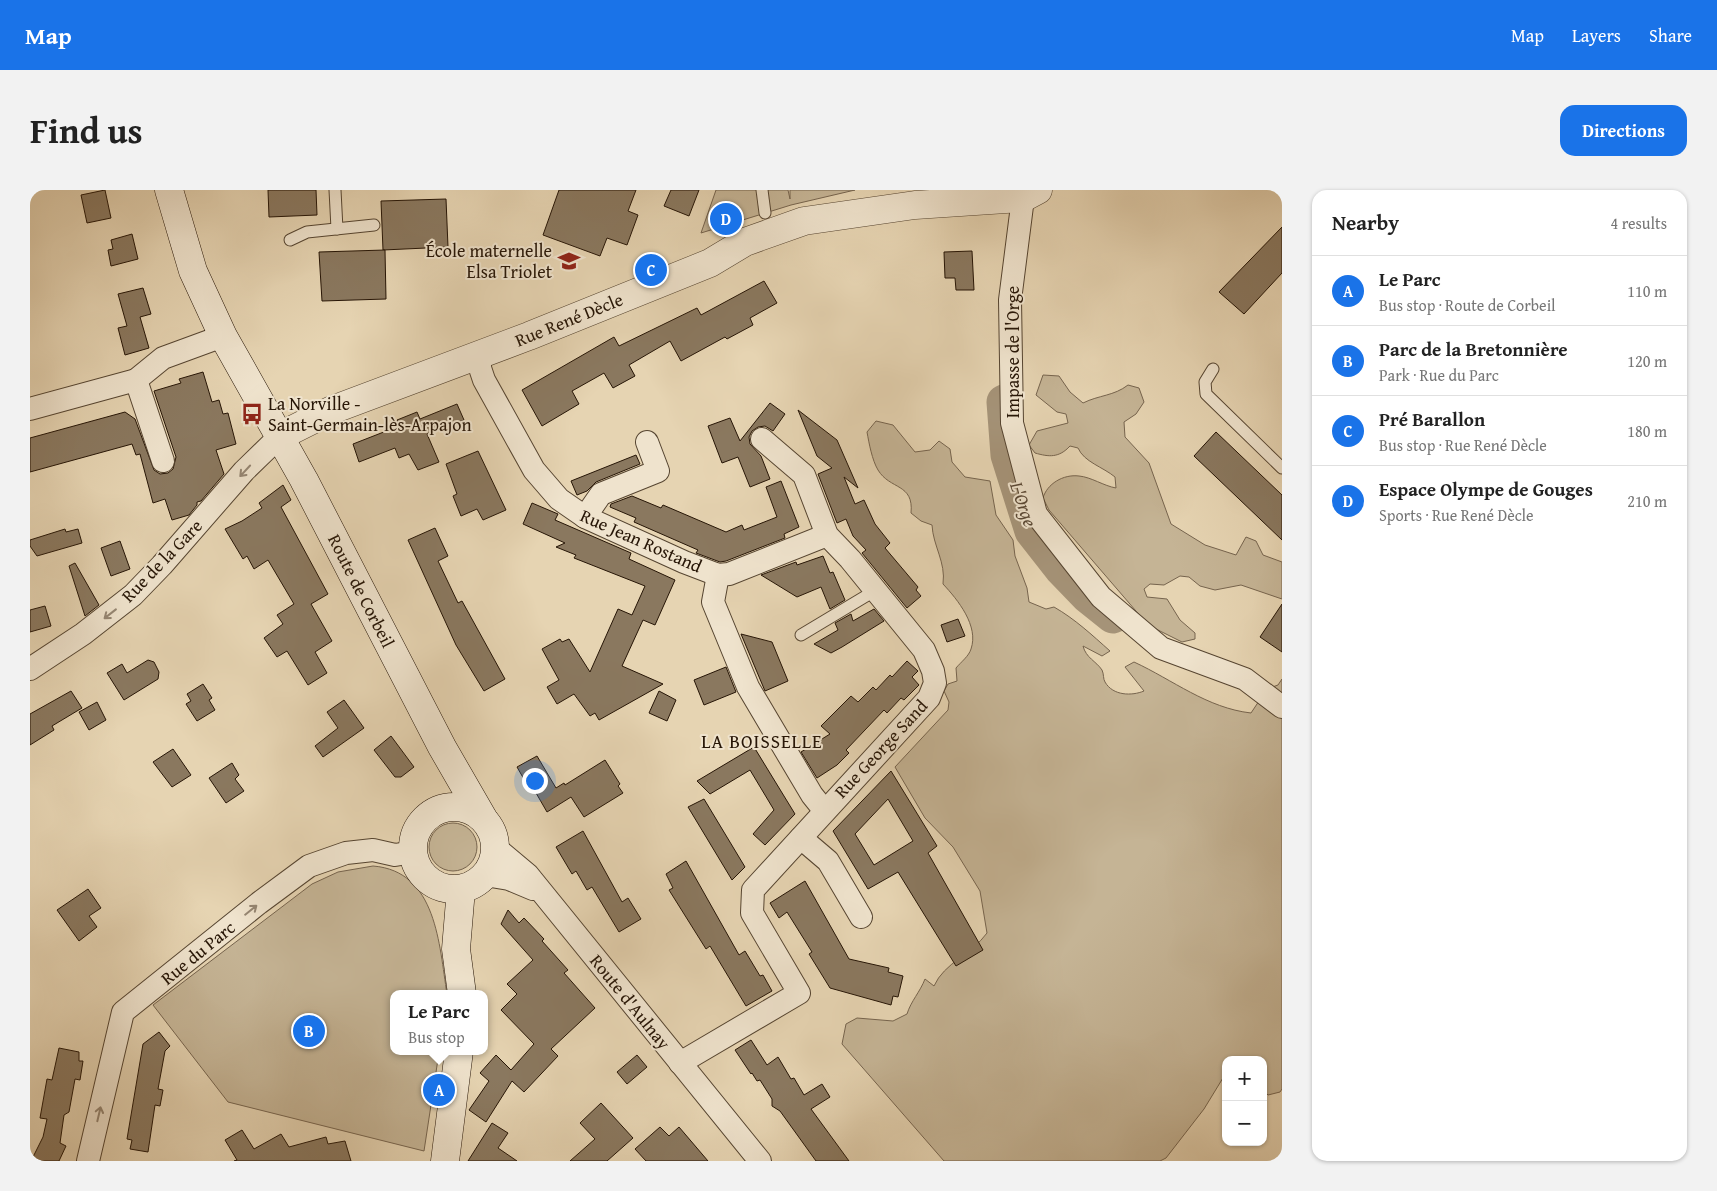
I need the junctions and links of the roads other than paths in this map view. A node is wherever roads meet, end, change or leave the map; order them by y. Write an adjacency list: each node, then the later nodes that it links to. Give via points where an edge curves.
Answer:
1 (169, 190): 9 (main road, Route de Corbeil, via 193,270)
2 (335, 190): 7 (lane)
3 (762, 190): 5 (lane)
4 (1023, 196): 10 (main road, Rue René Dècle, via 884,209 804,221 745,242 710,264); 25 (street, Impasse de l'Orge, via 1010,300 1012,423 1036,514 1102,597 1161,648 1245,679)
5 (765, 213)
6 (374, 225): 7 (lane)
7 (337, 229): 8 (lane, via 307,232)
8 (290, 240)
9 (223, 336): 12 (street, via 163,358); 14 (main road, Route de Corbeil)
10 (480, 355): 14 (main road, Rue René Dècle, via 332,410); 19 (street, Rue Jean Rostand, via 484,380 534,470 560,499)
11 (1213, 369): 18 (lane, via 1205,382 1206,394)
12 (136, 380): 13 (street); 17 (street)
13 (30, 409)
14 (280, 436): 24 (street, Rue de la Gare, one-way to 24, via 244,471 133,595); 26 (main road, Route de Corbeil)
15 (762, 439): 20 (street, via 804,475)
16 (647, 442): 19 (street, via 658,471 601,494)
17 (163, 460)
18 (1282, 468)
19 (585, 517): 21 (street, Rue Jean Rostand)
20 (827, 535): 21 (street, Rue Jean Rostand, via 740,570); 22 (street)
21 (718, 574): 27 (street, via 713,602 748,687)
22 (876, 590): 23 (lane); 27 (street, Rue George Sand, via 924,650 935,683 929,698)
23 (801, 635)
24 (30, 669)
25 (1282, 707)
26 (442, 747): 28 (main road, via 444,783); 29 (main road, Route de Corbeil)
27 (824, 810): 30 (street, Rue George Sand)
28 (436, 811): 29 (main road, via 461,807); 32 (main road, via 418,828)
29 (483, 818): 31 (main road, via 490,827)
30 (801, 838): 37 (street, via 828,862); 41 (street, Rue George Sand, via 753,890 752,913 799,993)
31 (496, 848): 33 (main road); 36 (street, Route d'Aulnay, via 528,875)
32 (413, 852): 34 (main road, via 421,873); 42 (street, Rue du Parc, one-way to 32, via 123,1012 309,866 346,853 374,850 395,855)
33 (485, 875): 35 (main road); 36 (street, via 509,879)
34 (430, 881): 35 (main road, via 448,889); 38 (main road)
35 (461, 889): 38 (main road)
36 (543, 894): 41 (street, Route d'Aulnay)
37 (861, 917)
38 (456, 949): 39 (main road)
39 (461, 990)
40 (458, 1055): 43 (main road)
41 (680, 1063): 44 (street, Route d'Aulnay)
42 (88, 1161)
43 (445, 1161)
44 (760, 1161)

